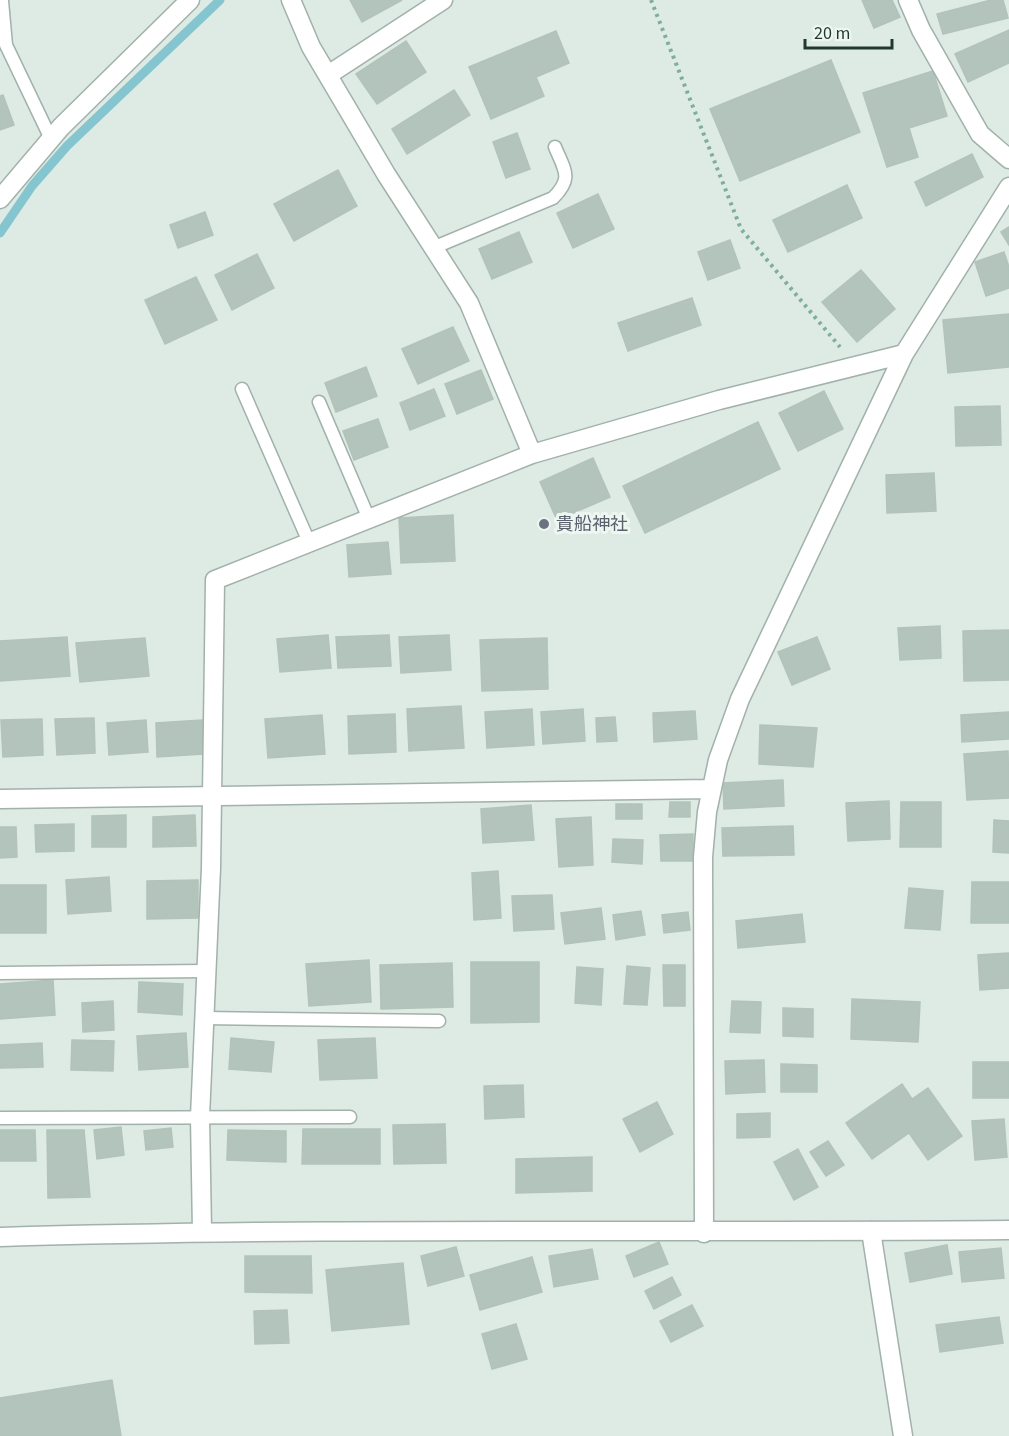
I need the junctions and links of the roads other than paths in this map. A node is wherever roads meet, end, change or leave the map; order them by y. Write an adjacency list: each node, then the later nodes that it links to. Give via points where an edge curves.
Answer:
1 (190, 0): 7 (street)
2 (291, 0): 6 (street)
3 (443, 0): 6 (street)
4 (908, 0): 9 (street, via 980,134)
5 (2, 1): 7 (lane, via 6,45)
6 (328, 75): 12 (street)
7 (51, 139): 11 (street)
8 (555, 147): 12 (lane, via 566,174 565,186 553,198)
9 (1009, 159)
10 (1009, 187): 13 (street)
11 (0, 199)
12 (435, 248): 16 (street, via 469,303)
13 (904, 354): 16 (street, via 719,400); 19 (street, via 740,699)
14 (242, 389): 18 (lane)
15 (319, 402): 17 (lane)
16 (532, 454): 17 (street)
17 (369, 519): 18 (street)
18 (309, 542): 20 (street, via 215,580)
19 (712, 789): 20 (street); 32 (street, via 703,857)
20 (212, 794): 21 (street); 22 (street)
21 (0, 799)
22 (206, 971): 23 (lane); 24 (street)
23 (0, 973)
24 (204, 1018): 25 (lane); 28 (street)
25 (439, 1021)
26 (350, 1117): 28 (lane)
27 (0, 1118): 28 (lane)
28 (200, 1118): 30 (street)
29 (1009, 1230): 31 (street)
30 (202, 1231): 32 (street); 33 (street)
31 (871, 1231): 32 (street); 34 (street)
32 (704, 1233)
33 (0, 1237)
34 (903, 1436)

